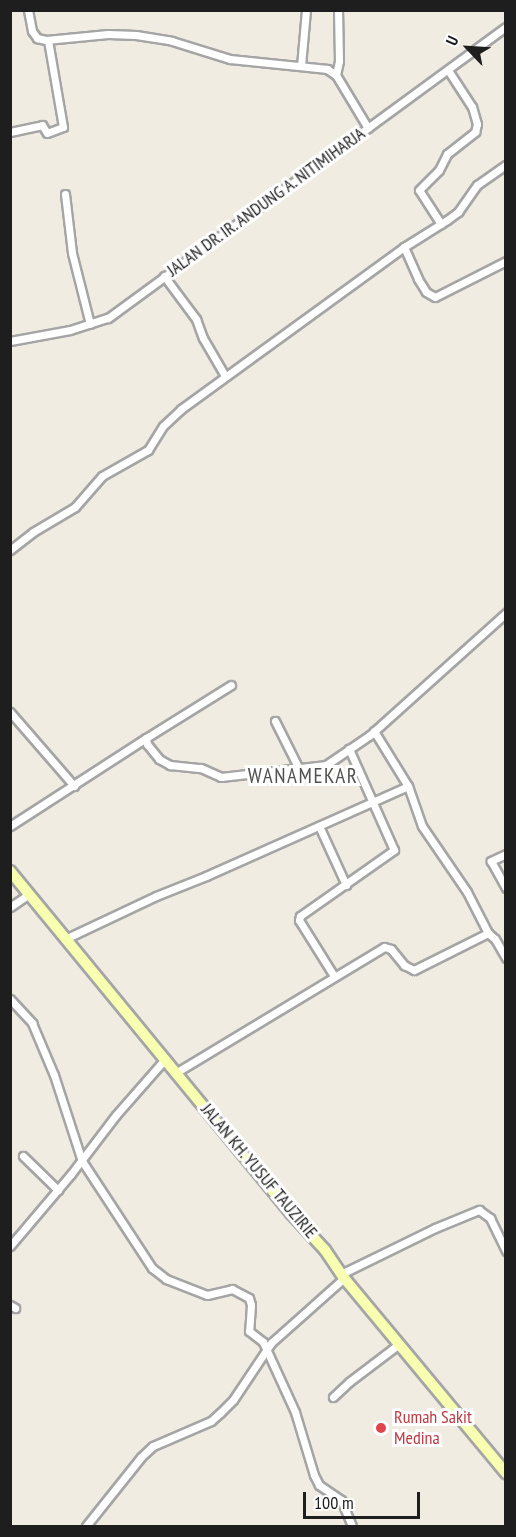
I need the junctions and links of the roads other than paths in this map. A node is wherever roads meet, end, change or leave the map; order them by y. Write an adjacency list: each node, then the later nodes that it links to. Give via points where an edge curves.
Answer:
1 (28, 10): 5 (street, via 32,31 37,38)
2 (306, 10): 6 (street)
3 (338, 10): 8 (street)
4 (506, 27): 7 (street, JALAN DR. IR. ANDUNG A. NITIMIHARJA)
5 (48, 40): 6 (street, via 136,35 172,41 230,59); 10 (street, via 63,127 47,133 42,125)
6 (301, 66): 8 (street, via 327,69)
7 (448, 70): 9 (street, JALAN DR. IR. ANDUNG A. NITIMIHARJA); 13 (street, via 472,107 477,124 475,132 447,154 439,170 418,191)
8 (336, 75): 9 (street)
9 (368, 128): 16 (street, JALAN DR. IR. ANDUNG A. NITIMIHARJA)
10 (10, 132)
11 (506, 165): 13 (street, via 477,185 458,212)
12 (65, 194): 17 (street, via 72,253)
13 (441, 224): 14 (street)
14 (404, 247): 15 (street, via 426,292 435,297); 19 (street)
15 (506, 261)
16 (164, 276): 17 (street, JALAN DR. IR. ANDUNG A. NITIMIHARJA, via 108,318); 19 (street, via 196,319 202,338)
17 (90, 324): 18 (street, JALAN DR. IR. ANDUNG A. NITIMIHARJA)
18 (10, 341)
19 (225, 376): 20 (street, via 171,417 148,450 102,476 75,507)
20 (10, 550)
21 (506, 614): 25 (street)
22 (231, 685): 26 (street)
23 (10, 712): 29 (street)
24 (275, 721): 28 (street)
25 (374, 731): 27 (street); 30 (street)
26 (146, 738): 28 (street, via 159,759 170,765 201,768 221,777); 29 (street)
27 (349, 749): 28 (street, via 321,767); 31 (street)
28 (299, 769)
29 (74, 786): 32 (street)
30 (408, 786): 31 (street); 40 (street, via 422,826 467,892)
31 (374, 802): 33 (street); 36 (street, via 394,851)
32 (10, 826)
33 (319, 826): 36 (street); 41 (street)
34 (506, 854): 37 (street, via 491,861)
35 (10, 871): 38 (main road, JALAN KH. YUSUF TAUZIRIE)
36 (346, 885): 43 (street, via 305,909 299,920)
37 (506, 888)
38 (28, 895): 39 (street); 41 (main road, JALAN KH. YUSUF TAUZIRIE)
39 (10, 907)
40 (488, 933): 42 (street); 43 (street, via 419,969 407,968 386,947)
41 (64, 939): 45 (main road, JALAN KH. YUSUF TAUZIRIE)
42 (506, 958)
43 (334, 976): 46 (street)
44 (10, 999): 48 (street, via 32,1023)
45 (165, 1059): 46 (main road, JALAN KH. YUSUF TAUZIRIE); 48 (street)
46 (177, 1072): 52 (main road, JALAN KH. YUSUF TAUZIRIE)
47 (23, 1156): 49 (street)
48 (82, 1161): 49 (street); 54 (street, via 159,1275 207,1295 230,1288 245,1294 251,1305 249,1331)
49 (58, 1190): 50 (street)
50 (10, 1246)
51 (506, 1251): 52 (street, via 490,1218 479,1210 404,1242)
52 (343, 1276): 53 (main road, JALAN KH. YUSUF TAUZIRIE); 54 (street)
53 (399, 1344): 55 (street); 56 (main road, JALAN KH. YUSUF TAUZIRIE)
54 (266, 1349): 57 (street, via 220,1413 211,1421 153,1446); 58 (street, via 295,1412 317,1482 341,1500)
55 (333, 1397)
56 (504, 1469)
57 (86, 1527)
58 (352, 1527)

